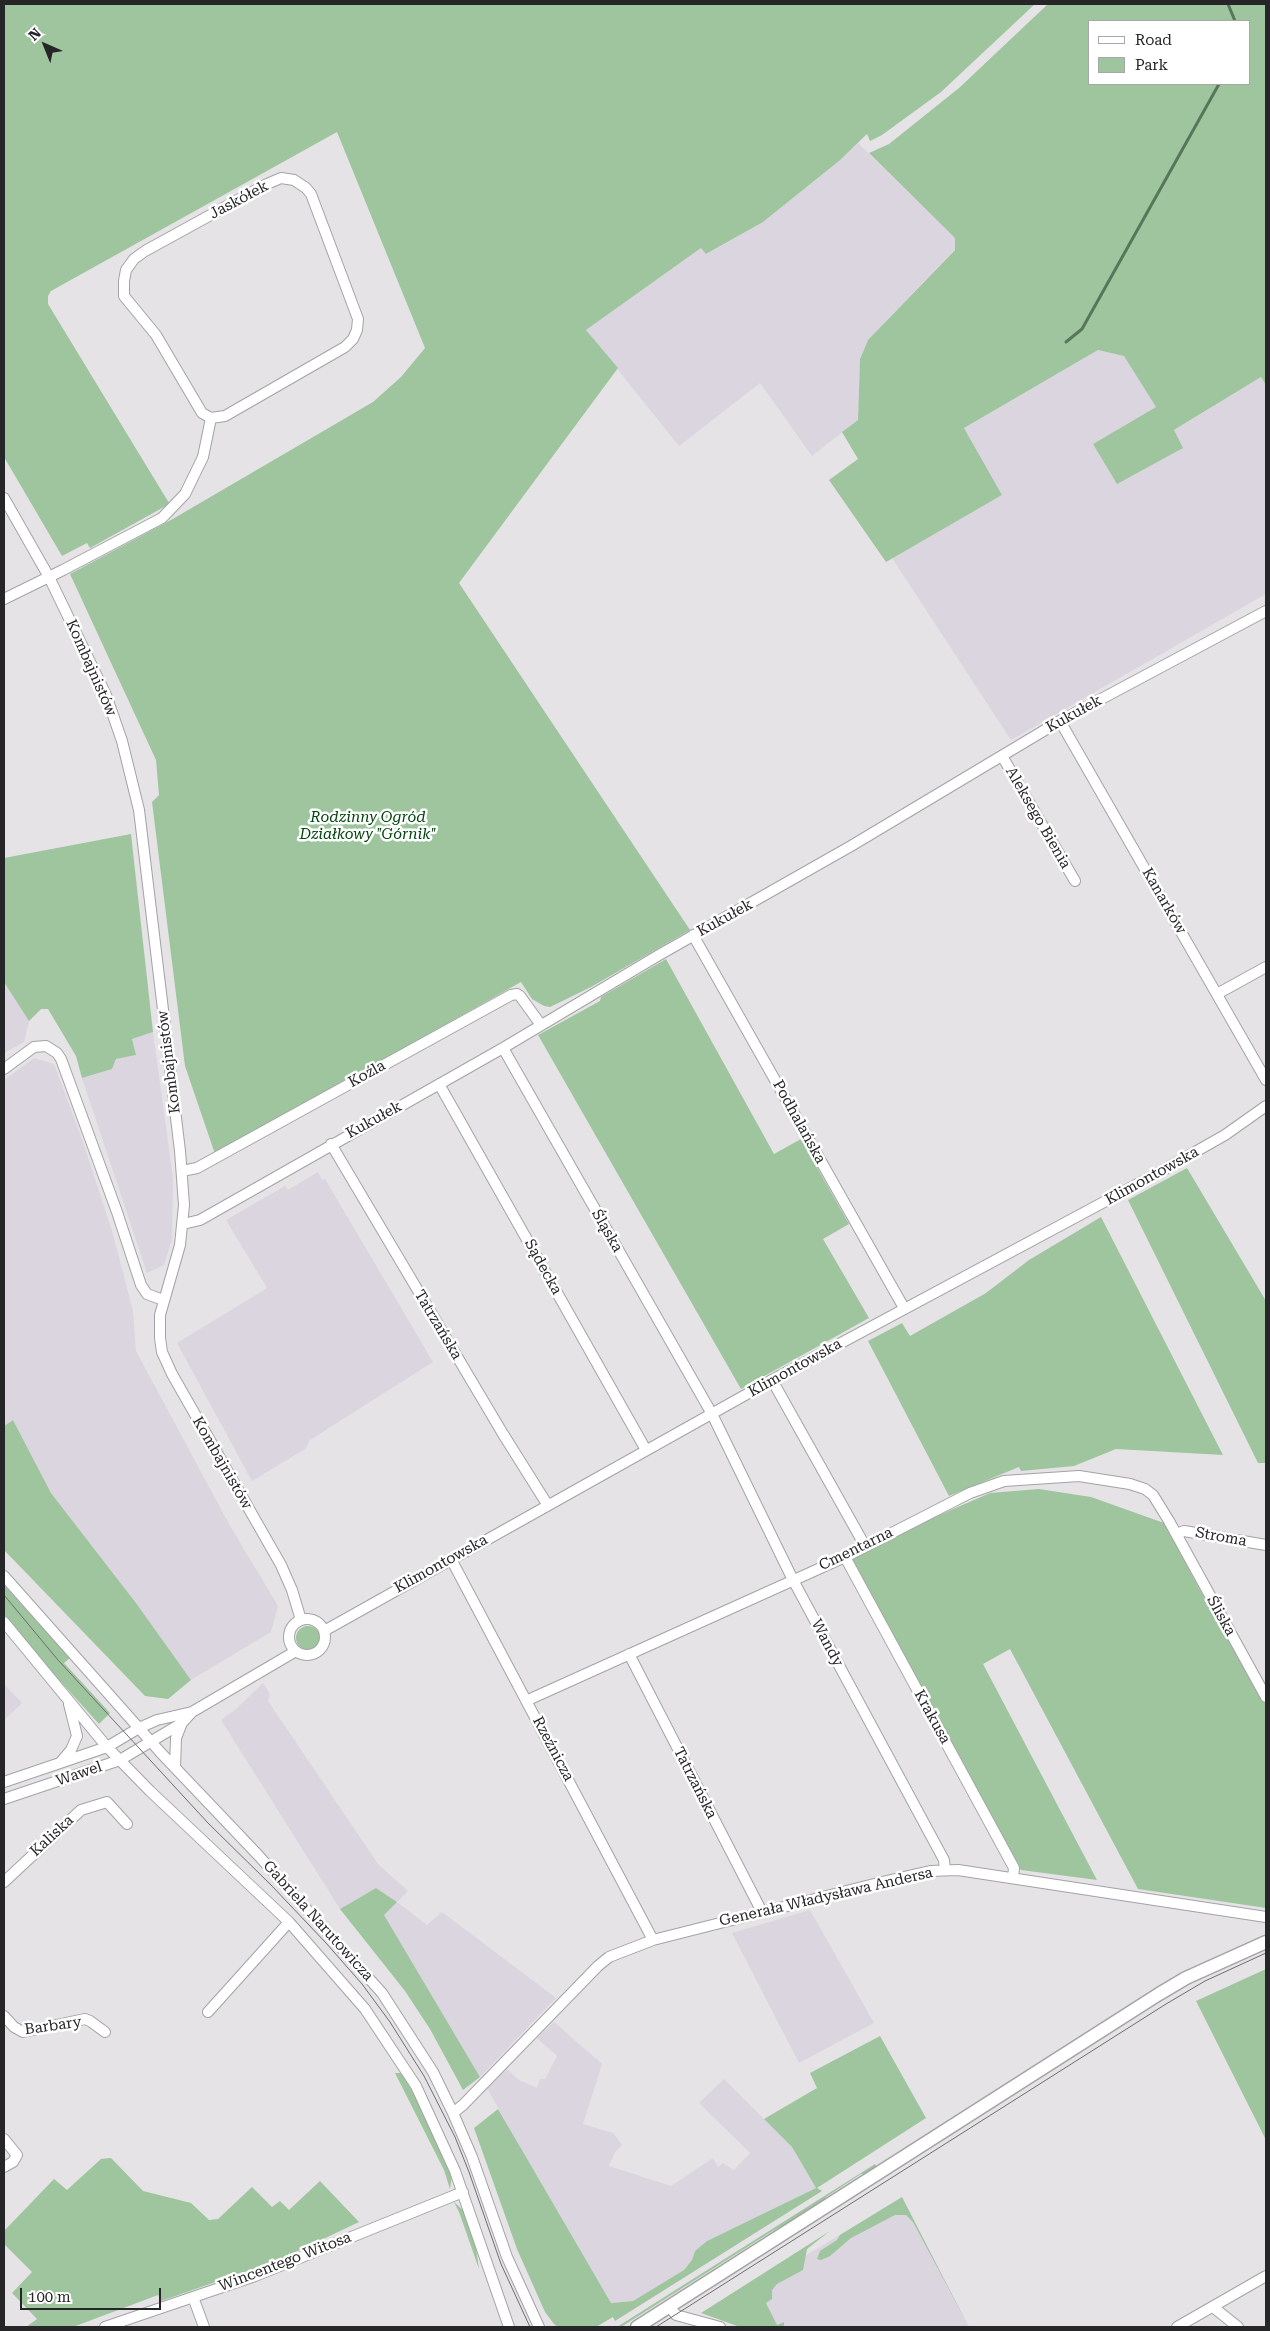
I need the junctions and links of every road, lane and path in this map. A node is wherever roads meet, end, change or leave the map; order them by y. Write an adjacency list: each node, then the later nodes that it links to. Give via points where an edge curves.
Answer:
1 (211, 418): 1 (street, Jaskółek, via 225,416 345,347 357,330 358,319 311,194 294,180 281,178 267,184 145,251 126,270 124,296 156,335 202,412); 3 (street, via 195,477 173,510)
2 (4, 498): 3 (street, Kombajnistów)
3 (49, 577): 4 (street); 19 (street, Kombajnistów, via 106,695 137,801)
4 (4, 599)
5 (1266, 611): 6 (street, Kukułek)
6 (1060, 721): 7 (street, Kukułek); 11 (street, Kanarków)
7 (1002, 756): 8 (street, Aleksego Bienia); 9 (street, Kukułek)
8 (1074, 880)
9 (693, 935): 12 (street, Kukułek); 22 (street, Podhalańska)
10 (1266, 967): 11 (street)
11 (1218, 994): 15 (street, Kanarków)
12 (541, 1025): 13 (street, Kukułek); 19 (street, Koźla, via 520,996 511,995 197,1168)
13 (503, 1048): 16 (street, Kukułek); 24 (street, Śląska)
14 (4, 1068): 21 (street, via 34,1047 46,1046 62,1059 141,1285 147,1294)
15 (1266, 1080)
16 (439, 1084): 18 (street, Kukułek); 25 (street, Sądecka)
17 (1266, 1106): 22 (street, Klimontowska, via 1225,1135 1158,1173)
18 (331, 1144): 20 (street, Kukułek, via 200,1220); 26 (street, Tatrzańska, via 502,1434)
19 (182, 1171): 20 (street, Kombajnistów)
20 (183, 1224): 21 (street, Kombajnistów)
21 (163, 1300): 34 (street, Kombajnistów, via 160,1338 166,1362 281,1565)
22 (904, 1308): 23 (street, Klimontowska)
23 (772, 1380): 24 (street, Klimontowska); 29 (street)
24 (712, 1414): 25 (street, Klimontowska); 33 (street, Wandy)
25 (646, 1450): 26 (street, Klimontowska)
26 (547, 1504): 31 (street, Klimontowska)
27 (1176, 1534): 28 (street, Stroma, via 1184,1531); 29 (street, Cmentarna, via 1159,1504 1145,1489 1114,1480 1081,1476 1041,1477 1004,1481 970,1492); 39 (street, Śliska)
28 (1266, 1545)
29 (865, 1546): 30 (street, Cmentarna)
30 (845, 1557): 33 (street, Cmentarna); 54 (street, Krakusa, via 1014,1868)
31 (451, 1559): 36 (street, Klimontowska); 40 (street, Rzeźnicza)
32 (4, 1576): 44 (street, Gabriela Narutowicza)
33 (793, 1580): 38 (street, Cmentarna); 53 (street, Wandy, via 944,1860)
34 (301, 1620): 36 (street, via 315,1621); 37 (street, via 293,1625 289,1634 290,1643)
35 (4, 1622): 41 (street, Gabriela Narutowicza)
36 (324, 1631): 37 (street, via 323,1645 316,1653 305,1655)
37 (296, 1651): 42 (street)
38 (629, 1654): 40 (street, Cmentarna); 56 (street, Tatrzańska)
39 (1266, 1697)
40 (528, 1700): 59 (street, Rzeźnicza)
41 (68, 1701): 46 (street, Gabriela Narutowicza); 48 (street, Gabriela Narutowicza, via 77,1736 71,1750)
42 (192, 1712): 43 (street); 44 (street)
43 (182, 1723): 45 (street, Wawel); 49 (street, via 176,1738)
44 (139, 1728): 45 (street, Gabriela Narutowicza); 46 (street, Wawel)
45 (150, 1742): 47 (street, Wawel); 49 (street, Gabriela Narutowicza)
46 (107, 1747): 47 (street, Gabriela Narutowicza); 48 (street, Wawel)
47 (120, 1760): 51 (street, Wawel); 58 (street, Gabriela Narutowicza)
48 (58, 1765): 50 (street, Wawel)
49 (175, 1768): 64 (street, Gabriela Narutowicza, via 382,1993 433,2072)
50 (4, 1782)
51 (4, 1799)
52 (127, 1824): 55 (street, Kaliska, via 106,1802 81,1810)
53 (945, 1870): 54 (street, Generała Władysława Andersa); 56 (street, Generała Władysława Andersa)
54 (1013, 1878): 57 (street, Generała Władysława Andersa)
55 (4, 1882)
56 (762, 1912): 59 (street, Generała Władysława Andersa)
57 (1266, 1917)
58 (289, 1922): 61 (street); 67 (street, Gabriela Narutowicza, via 365,2009 402,2063 420,2095)
59 (653, 1940): 64 (street, Generała Władysława Andersa, via 609,1957 598,1966)
60 (1266, 1942): 70 (main road, via 1186,1978 1159,1994)
61 (208, 2012)
62 (4, 2016): 63 (street, Barbary, via 23,2032 85,2019)
63 (105, 2032)
64 (453, 2113): 75 (street, Gabriela Narutowicza, via 507,2258)
65 (4, 2139): 66 (street, via 17,2155)
66 (4, 2167)
67 (463, 2192): 69 (street, Wincentego Witosa, via 255,2276); 74 (street, Gabriela Narutowicza)
68 (1266, 2276): 71 (street)
69 (194, 2297): 72 (street, Wincentego Witosa); 73 (street)
70 (669, 2306): 76 (main road); 77 (street, via 676,2315)
71 (1213, 2306): 78 (street); 79 (street)
72 (105, 2327)
73 (204, 2327)
74 (509, 2327)
75 (539, 2327)
76 (636, 2327)
77 (720, 2327)
78 (1177, 2327)
79 (1238, 2327)

